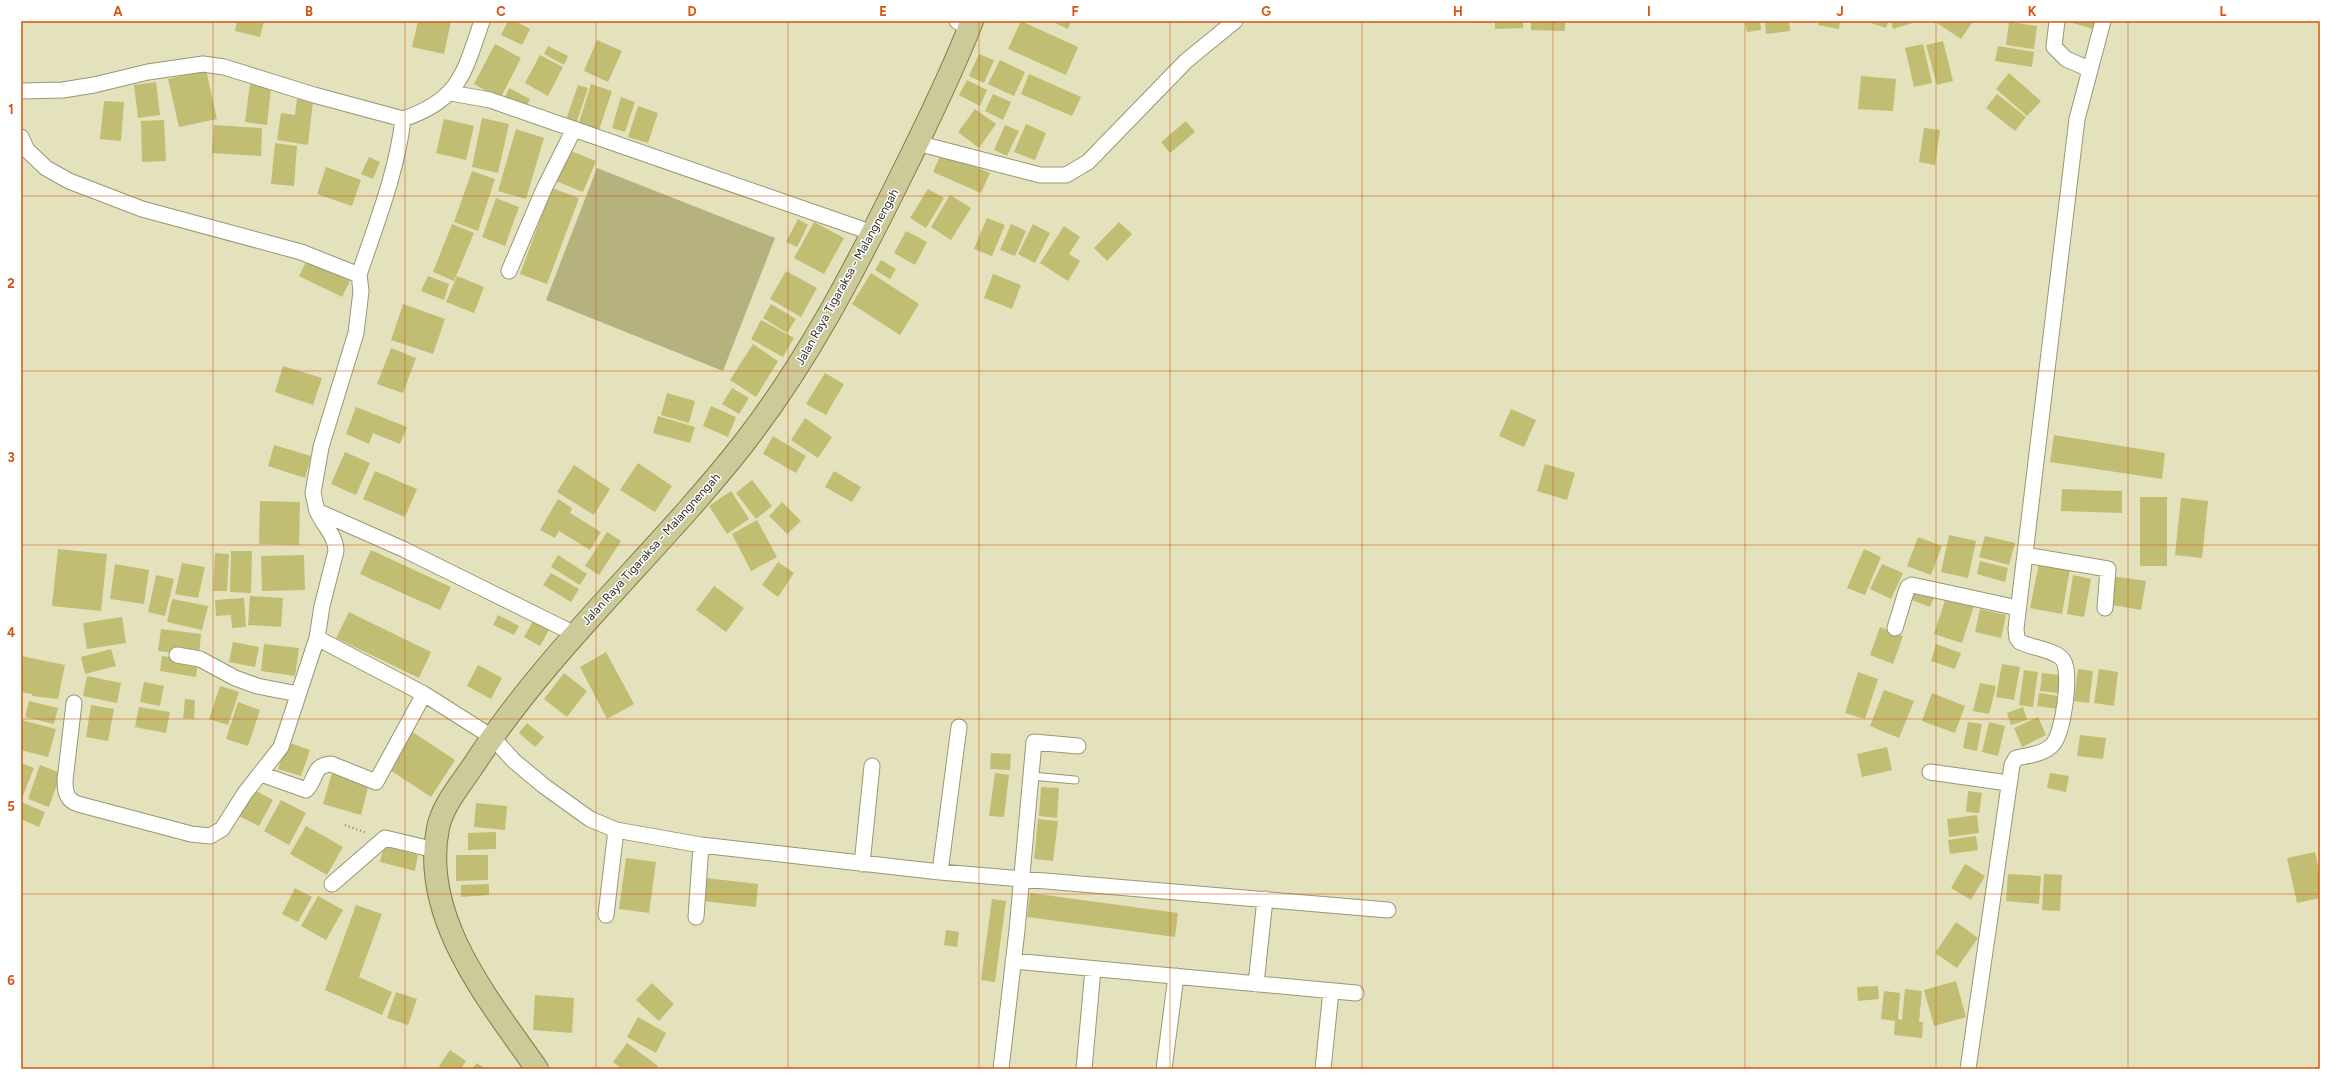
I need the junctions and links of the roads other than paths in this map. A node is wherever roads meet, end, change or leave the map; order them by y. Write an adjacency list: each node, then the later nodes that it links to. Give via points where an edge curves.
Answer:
1 (482, 21): 8 (street)
2 (1235, 21): 12 (street, via 1186,61 1088,162 1066,175 1040,175)
3 (2057, 21): 6 (street, via 2054,47 2066,59)
4 (2104, 21): 6 (street)
5 (966, 24): 12 (main road, Jalan Raya Tigaraksa - Malangnengah)
6 (2090, 68): 17 (street, via 2072,149)
7 (21, 91): 9 (street, via 71,89 148,72 203,64 224,66 314,95)
8 (451, 93): 9 (street, via 426,111); 10 (street, via 490,100)
9 (404, 118): 15 (street, via 401,141 385,198)
10 (574, 129): 13 (street); 14 (street, via 544,189)
11 (21, 137): 15 (street, via 27,150 46,168 70,181 142,209 301,252)
12 (918, 143): 13 (main road, Jalan Raya Tigaraksa - Malangnengah)
13 (873, 233): 21 (main road, Jalan Raya Tigaraksa - Malangnengah, via 795,372 743,444)
14 (509, 271)
15 (359, 275): 16 (street, via 361,291 356,333 321,448 313,493)
16 (317, 511): 21 (street, via 403,549); 22 (street, via 336,542)
17 (2025, 555): 18 (street); 19 (street, via 2108,569)
18 (2018, 608): 20 (street, via 1912,585 1906,592); 35 (street, via 2017,638 2020,642 2059,656 2066,670 2066,695 2058,739 2044,752 2016,758)
19 (2105, 608)
20 (1895, 628)
21 (575, 634): 28 (main road, Jalan Raya Tigaraksa - Malangnengah)
22 (317, 638): 24 (street); 25 (street)
23 (177, 655): 24 (street, via 200,659 234,678 257,686)
24 (298, 694): 32 (street, via 281,747)
25 (424, 694): 28 (street); 32 (street, via 376,782 331,764 320,766 310,786 305,790)
26 (74, 703): 32 (street, via 65,780 66,793 73,803 191,834 210,836 222,829 245,793)
27 (959, 727): 40 (street)
28 (492, 737): 36 (street, via 514,761 544,786 590,819); 38 (main road, Jalan Raya Tigaraksa - Malangnengah, via 446,808 439,825)
29 (1078, 746): 33 (street, via 1034,742)
30 (872, 766): 39 (street)
31 (1930, 772): 35 (street)
32 (261, 774)
33 (1030, 776): 34 (lane); 41 (street)
34 (1075, 780)
35 (2008, 783): 58 (street)
36 (616, 830): 37 (street); 45 (street)
37 (701, 845): 39 (street); 46 (street)
38 (435, 850): 42 (street, via 385,838); 53 (main road, Jalan Raya Tigaraksa - Malangnengah, via 439,896 448,926 462,955 498,1013)
39 (862, 864): 40 (street)
40 (940, 872): 41 (street)
41 (1021, 879): 43 (street); 47 (street)
42 (332, 884)
43 (1265, 900): 44 (street); 50 (street)
44 (1388, 910)
45 (606, 915)
46 (696, 917)
47 (1013, 961): 48 (street); 54 (street)
48 (1093, 969): 49 (street); 55 (street)
49 (1176, 976): 50 (street); 56 (street)
50 (1256, 984): 51 (street)
51 (1331, 991): 52 (street); 57 (street)
52 (1356, 993)
53 (537, 1069)
54 (1001, 1069)
55 (1084, 1069)
56 (1164, 1069)
57 (1323, 1069)
58 (1968, 1069)

